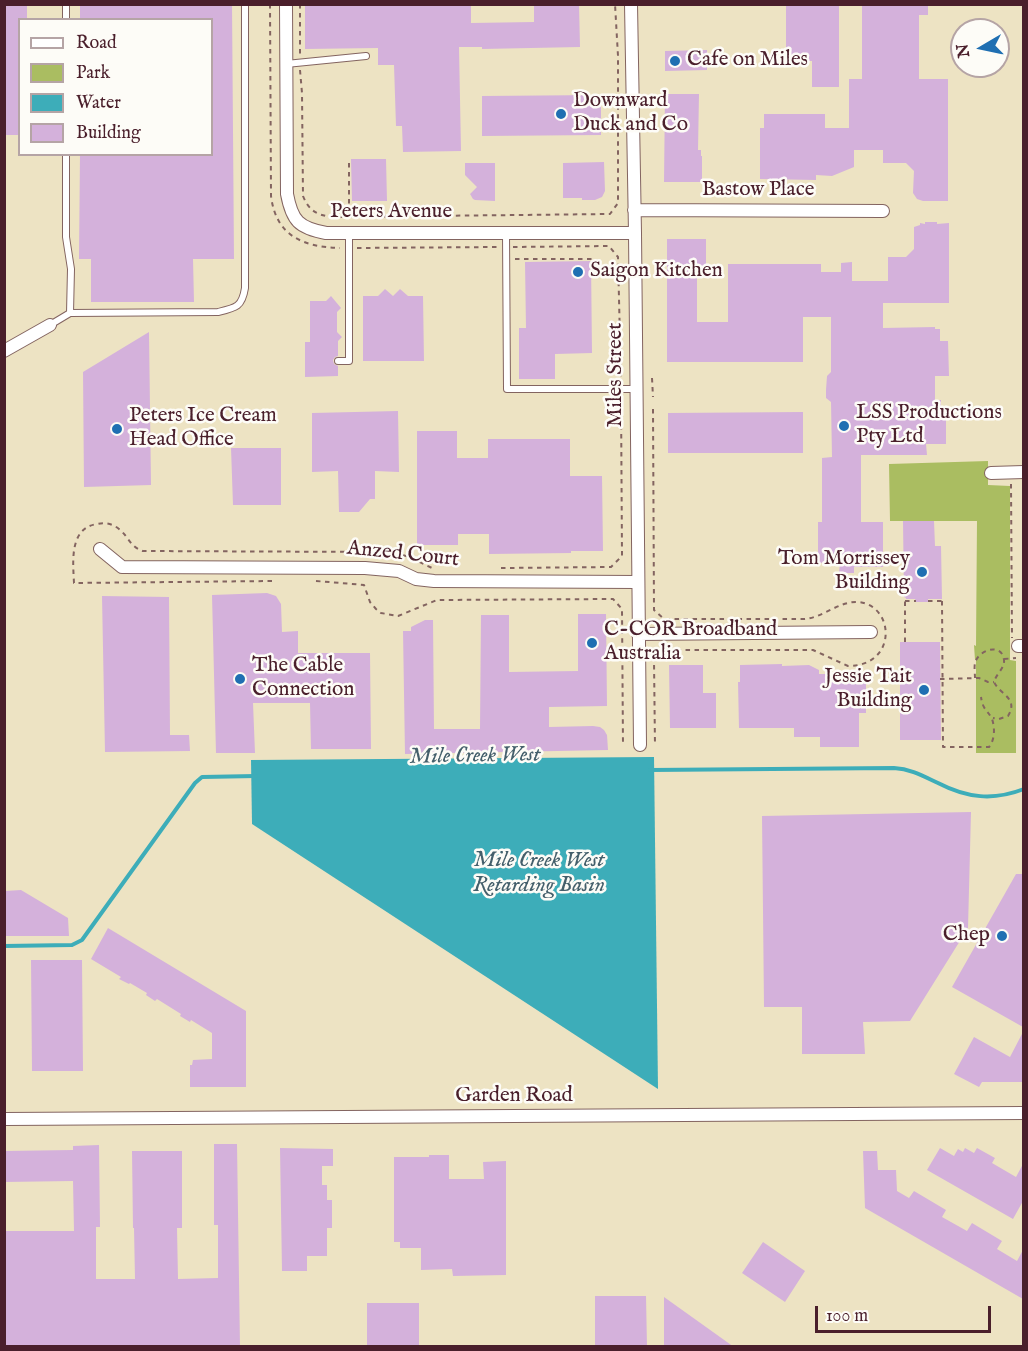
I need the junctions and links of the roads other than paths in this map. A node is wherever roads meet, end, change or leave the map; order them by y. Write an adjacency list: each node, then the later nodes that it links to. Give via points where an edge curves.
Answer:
1 (245, 4): 12 (lane, via 243,300 233,309 218,312)
2 (286, 4): 5 (street, Peters Avenue)
3 (631, 4): 7 (street, Miles Street)
4 (366, 56): 5 (lane)
5 (286, 64): 11 (street, Peters Avenue, via 290,209 298,222 312,230)
6 (66, 156): 12 (lane)
7 (634, 210): 8 (street, Bastow Place); 10 (street, Miles Street)
8 (883, 212)
9 (506, 232): 10 (street, Peters Avenue); 11 (street, Peters Avenue); 16 (lane, via 507,389)
10 (635, 232): 16 (street, Miles Street)
11 (349, 233): 15 (lane, via 349,361)
12 (70, 313): 13 (lane)
13 (50, 325): 14 (street)
14 (4, 351)
15 (338, 361)
16 (636, 389): 20 (street, Miles Street)
17 (991, 472): 18 (street)
18 (1023, 472)
19 (100, 549): 20 (street, Anzed Court, via 122,567 365,568 399,570 416,579 434,581)
20 (638, 582): 22 (street, Miles Street)
21 (871, 632): 22 (street)
22 (638, 634): 23 (street, Miles Street)
23 (640, 745)
24 (1023, 1113): 25 (street, Garden Road)
25 (4, 1119)

